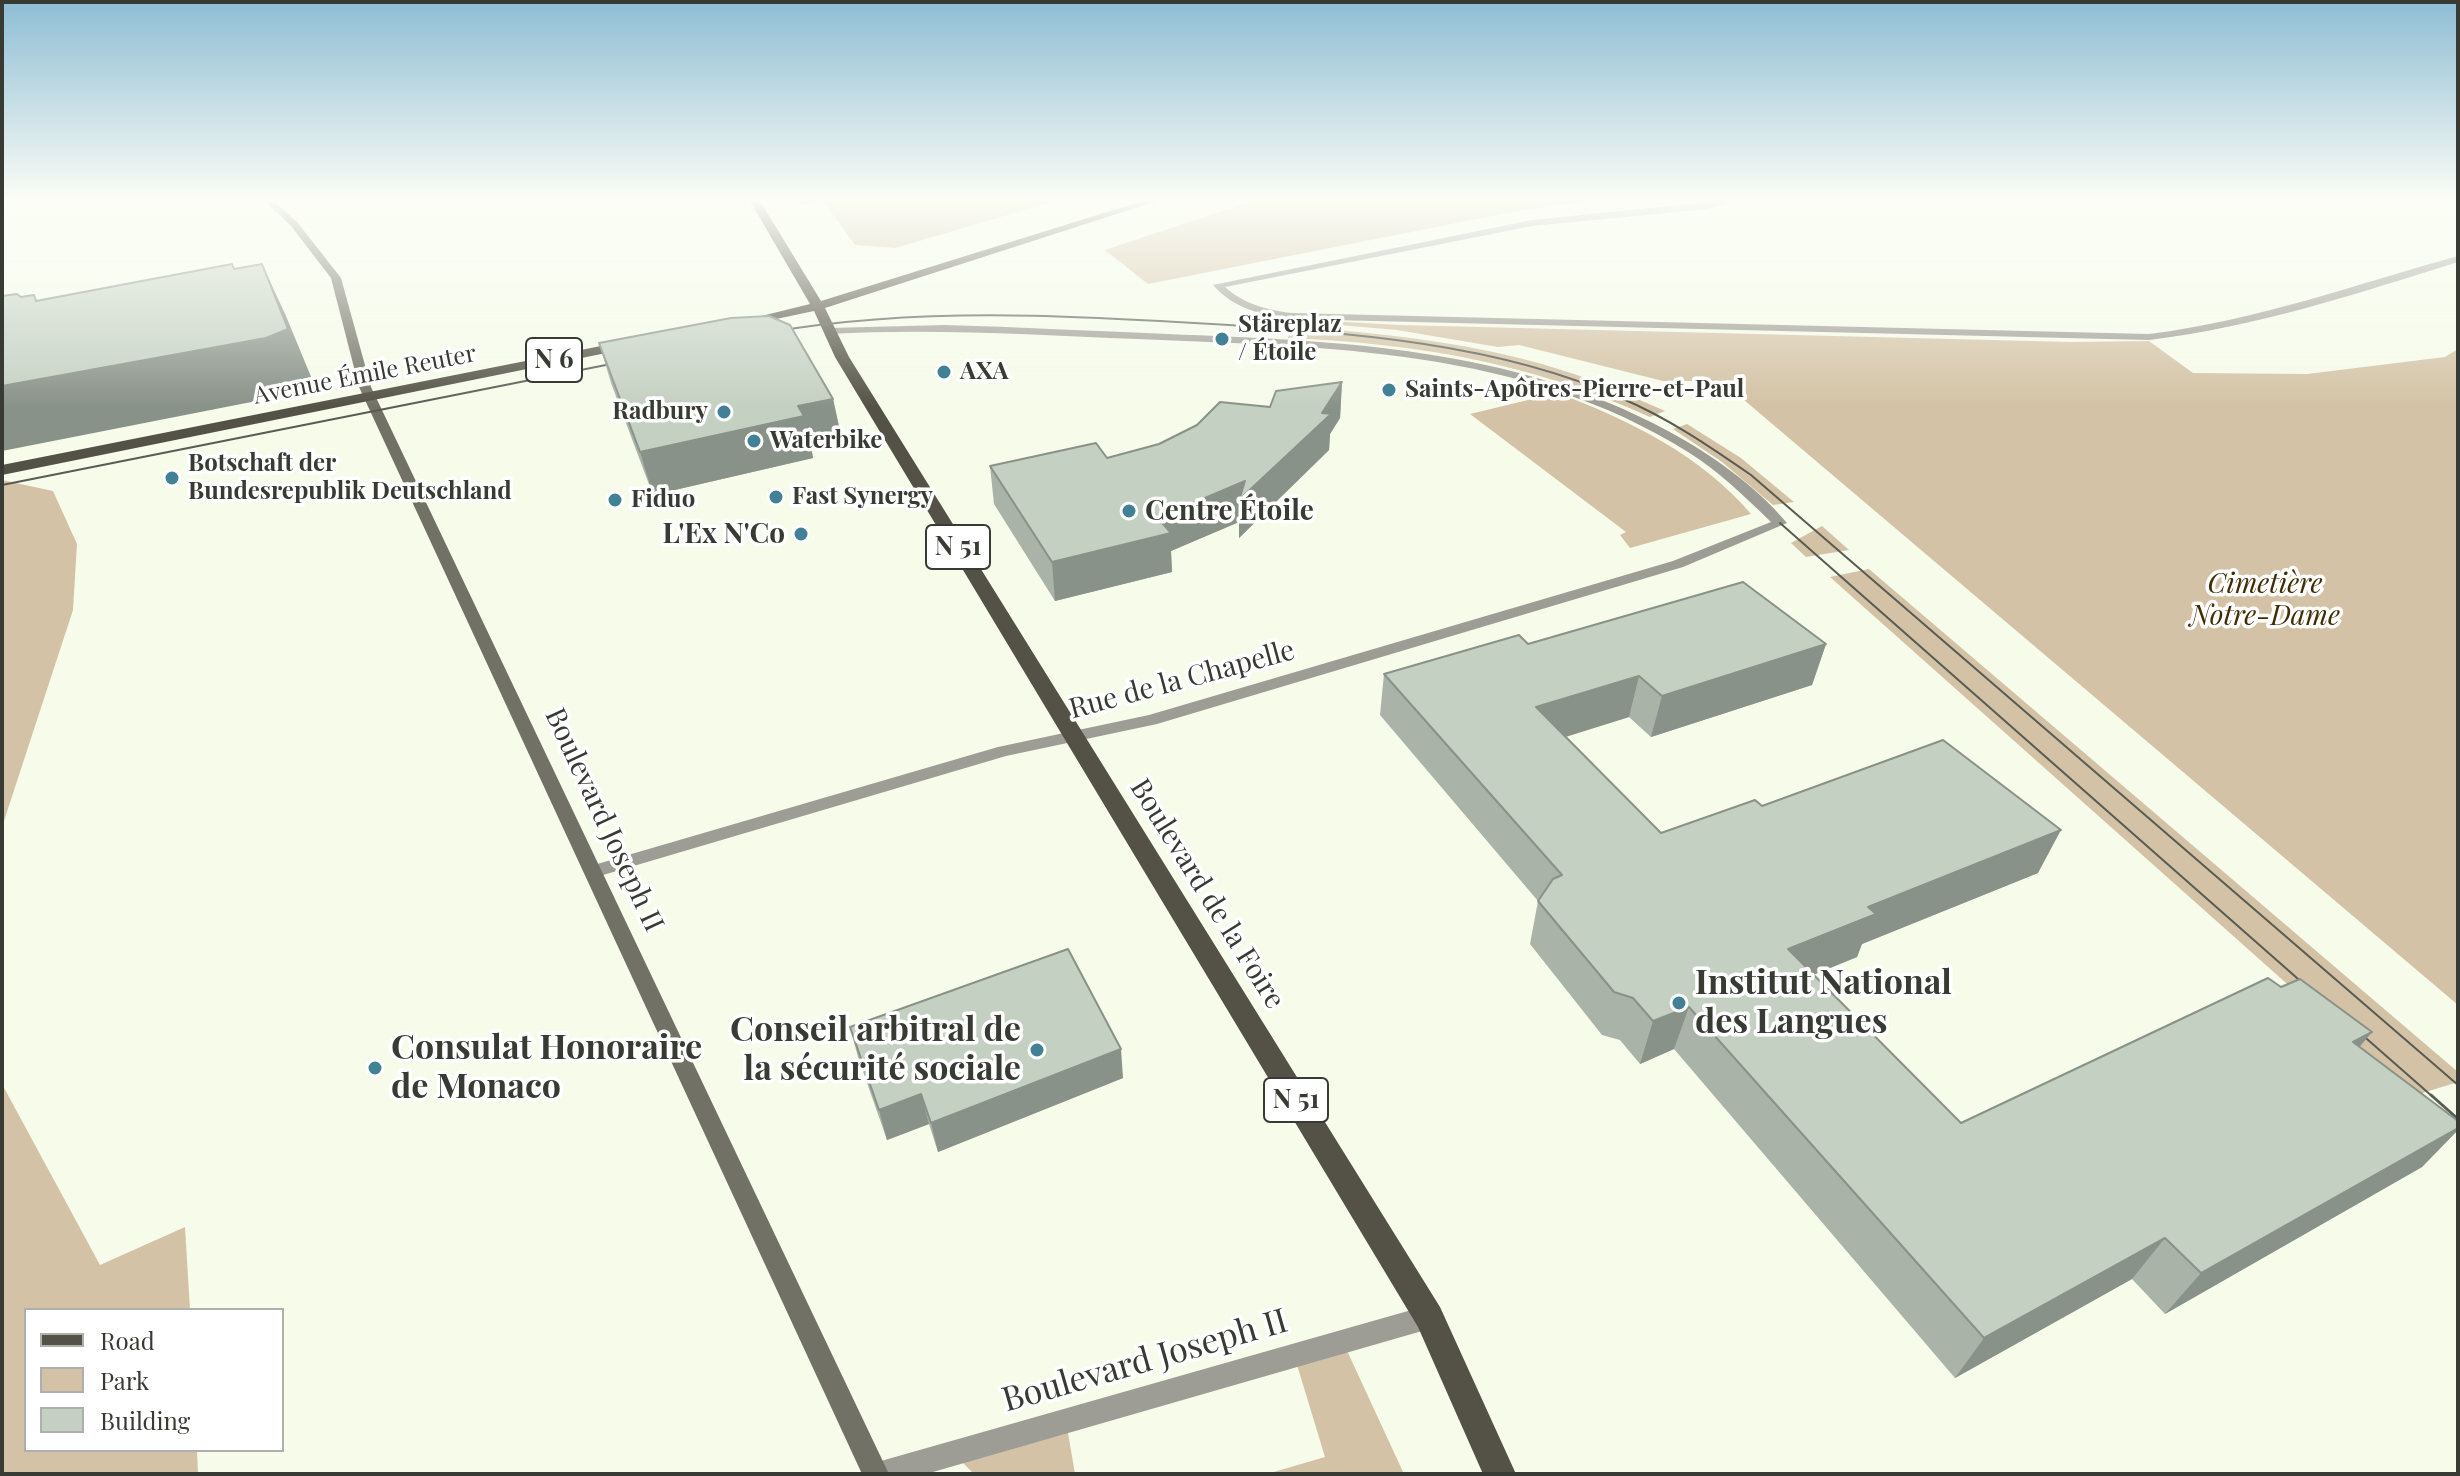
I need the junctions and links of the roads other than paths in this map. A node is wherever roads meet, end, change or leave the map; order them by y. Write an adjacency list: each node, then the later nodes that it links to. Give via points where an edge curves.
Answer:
1 (330, 270): 10 (main road, Boulevard Joseph II)
2 (796, 270): 6 (main road, N 51)
3 (933, 270): 6 (main road)
4 (1295, 270): 5 (street, via 1218,285 1247,306 1292,316 2149,337 2254,322)
5 (2423, 270)
6 (818, 306): 7 (main road); 8 (main road, N 51)
7 (731, 324)
8 (829, 331): 12 (main road, Boulevard de la Foire / N 51); 12 (street, Rue de la Chapelle, via 932,328 1236,340 1386,349 1460,360 1531,376 1635,416 1695,451 1780,523 1678,564 1151,720)
9 (635, 343): 10 (main road, Avenue Émile Reuter / N 6)
10 (370, 396): 11 (main road, Avenue Émile Reuter / N 6); 13 (main road, Boulevard Joseph II)
11 (2, 470)
12 (1074, 736): 13 (street, Rue de la Chapelle, via 1004,751); 14 (main road, Boulevard de la Foire / N 51)
13 (593, 872): 15 (main road, Boulevard Joseph II)
14 (1429, 1317): 15 (street, Boulevard Joseph II); 16 (main road, Boulevard de la Foire / N 51)
15 (879, 1474)
16 (1500, 1474)

